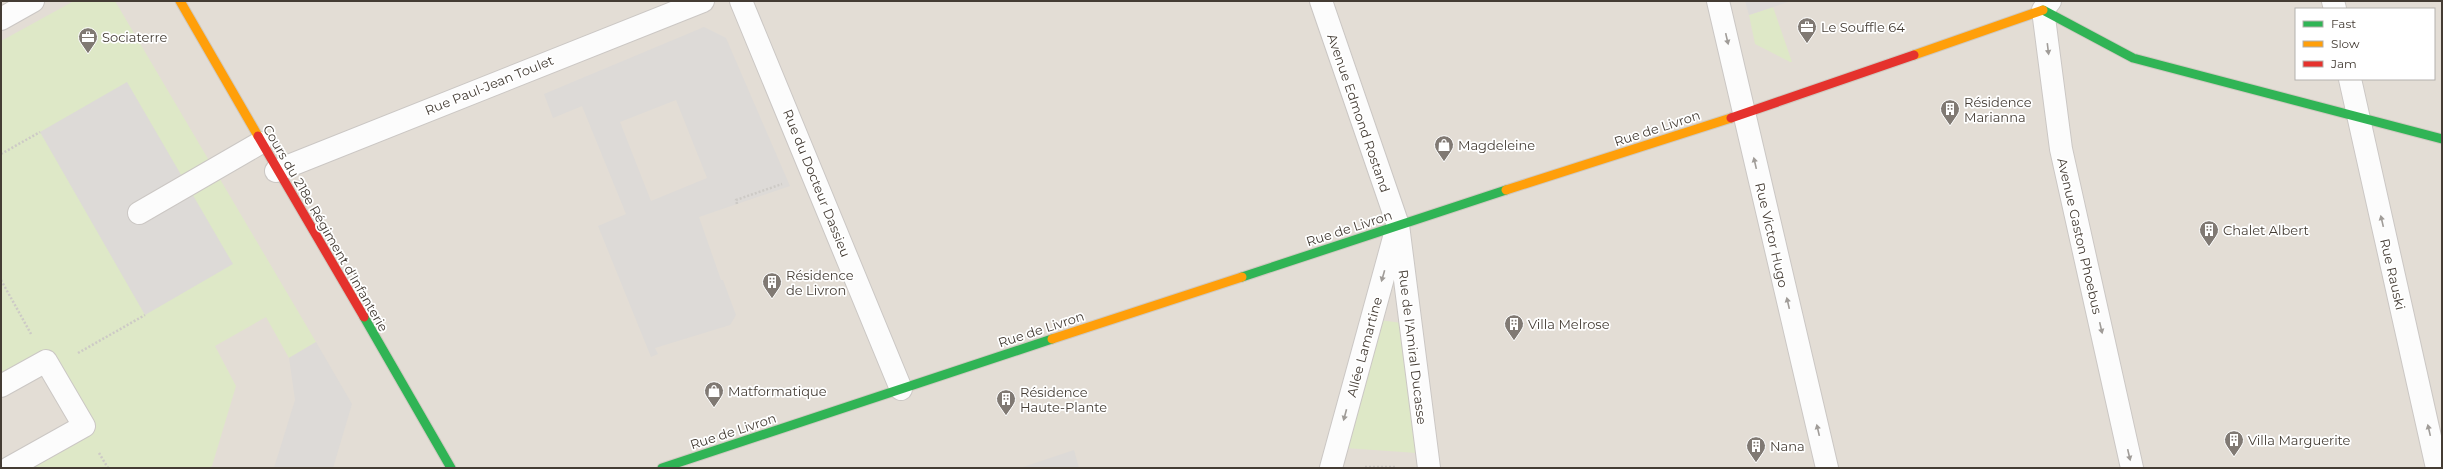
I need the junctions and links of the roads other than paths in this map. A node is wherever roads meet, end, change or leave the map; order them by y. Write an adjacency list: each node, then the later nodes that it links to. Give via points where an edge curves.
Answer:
1 (33, 1): 8 (street)
2 (180, 1): 13 (street, Cours du 218e Régiment d'Infanterie)
3 (703, 1): 14 (street, Rue Paul-Jean Toulet)
4 (741, 1): 18 (street, Rue du Docteur Dassieu)
5 (1321, 1): 16 (street, Avenue Edmond Rostand)
6 (1718, 1): 10 (street, Rue Victor Hugo, one-way to 10)
7 (2044, 4): 10 (street, Rue de Livron); 11 (street, via 2134,58); 25 (street, Avenue Gaston Phoebus, one-way to 25, via 2061,149)
8 (1, 19)
9 (2350, 80): 11 (street, Rue Rauski)
10 (1744, 114): 16 (street, Rue de Livron); 24 (street, Rue Victor Hugo, one-way to 10)
11 (2358, 117): 12 (street); 26 (street, Rue Rauski, one-way to 11)
12 (2442, 139)
13 (260, 143): 14 (street, Cours du 218e Régiment d'Infanterie); 15 (street)
14 (276, 171): 21 (street, Cours du 218e Régiment d'Infanterie)
15 (139, 213)
16 (1398, 225): 18 (street, Rue de Livron); 19 (street, Rue de l'Amiral Ducasse); 23 (street, Allée Lamartine, one-way to 23)
17 (1, 386): 20 (street, via 48,364 84,426)
18 (901, 389): 22 (street, Rue de Livron)
19 (1429, 467)
20 (9, 468)
21 (451, 468)
22 (662, 468)
23 (1331, 468)
24 (1827, 468)
25 (2132, 468)
26 (2437, 468)

